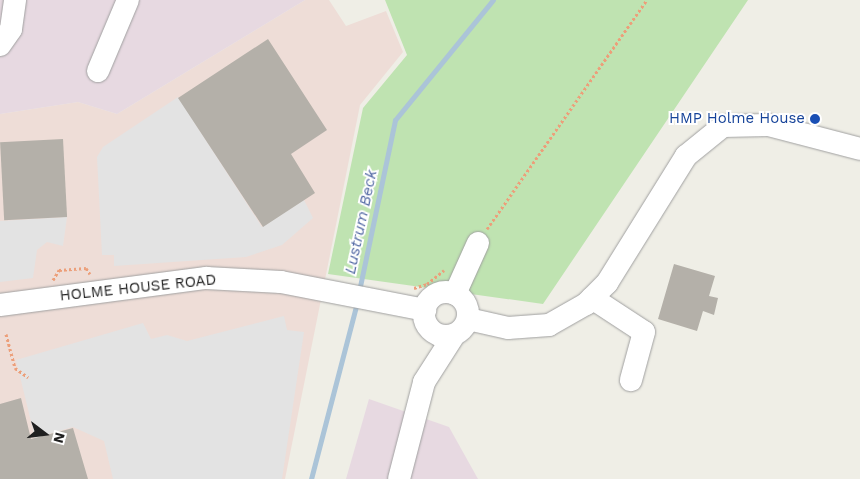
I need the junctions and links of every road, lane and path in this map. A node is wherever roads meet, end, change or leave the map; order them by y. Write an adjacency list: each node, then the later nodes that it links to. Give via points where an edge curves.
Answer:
1 (14, 0): 4 (street, via 11,29)
2 (128, 0): 5 (street)
3 (647, 0): 7 (path)
4 (0, 45)
5 (98, 71)
6 (860, 149): 11 (street, via 746,123 723,126 706,136 686,156 607,283)
7 (478, 243): 10 (street)
8 (448, 264): 9 (path, via 427,284)
9 (411, 289)
10 (456, 294): 13 (street, via 435,295); 14 (street, via 466,304)
11 (592, 298): 14 (street, via 549,325); 17 (street, via 644,332)
12 (0, 305): 13 (street, HOLME HOUSE ROAD, via 206,278 281,282 340,292 386,301)
13 (425, 316): 14 (street, via 441,336); 18 (street)
14 (461, 327): 18 (street)
15 (6, 334): 16 (path, via 15,368)
16 (28, 377)
17 (631, 380)
18 (424, 382): 19 (street)
19 (399, 479)

